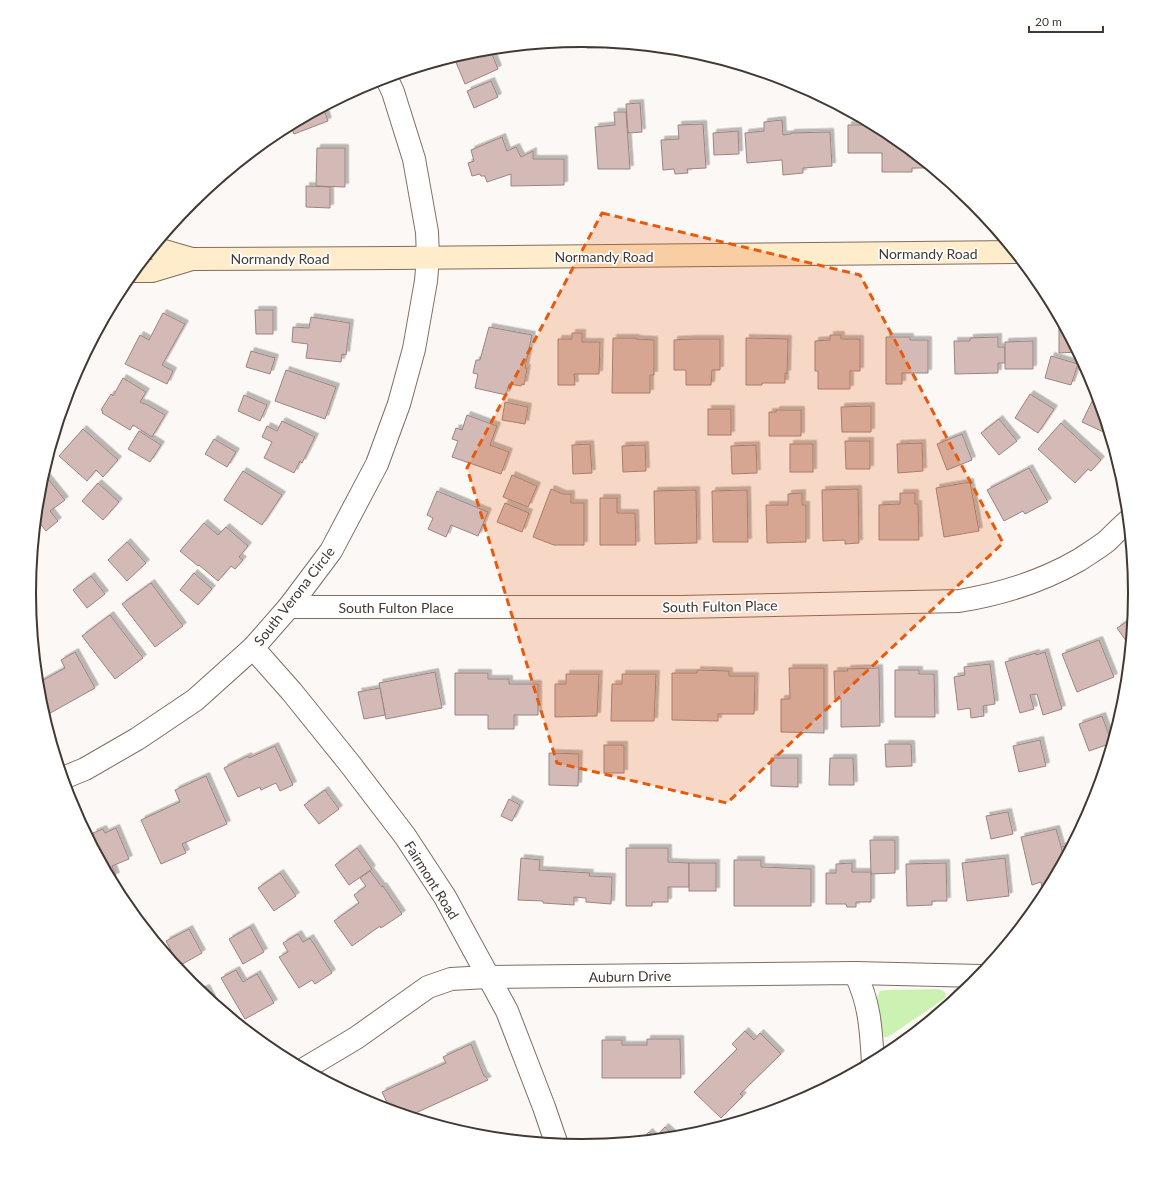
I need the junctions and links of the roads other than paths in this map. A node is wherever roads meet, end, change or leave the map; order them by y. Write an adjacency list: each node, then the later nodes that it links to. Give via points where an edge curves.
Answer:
1 (389, 83): 4 (street, South Verona Circle, via 414,159 427,232)
2 (159, 249): 5 (street, Normandy Road)
3 (1009, 252): 4 (street, Normandy Road)
4 (428, 257): 5 (street, Normandy Road); 8 (street, South Verona Circle, via 414,349 399,404 377,464 331,551)
5 (192, 259): 6 (street, Normandy Road, via 152,271)
6 (142, 271)
7 (1124, 525): 8 (street, South Fulton Place, via 1090,553 1047,577 1014,589 959,602 680,607)
8 (289, 606): 9 (street, South Verona Circle)
9 (253, 648): 10 (street, South Verona Circle, via 195,700 137,739); 13 (street, Fairmont Road, via 292,692 405,836 445,897)
10 (68, 776)
11 (855, 973): 12 (street, Auburn Drive); 13 (street, Auburn Drive); 14 (street, via 867,1001)
12 (973, 976)
13 (488, 977): 15 (street, Auburn Drive, via 451,979 428,988 356,1038); 16 (street, Fairmont Road, via 507,1011)
14 (873, 1057)
15 (308, 1066)
16 (555, 1139)

